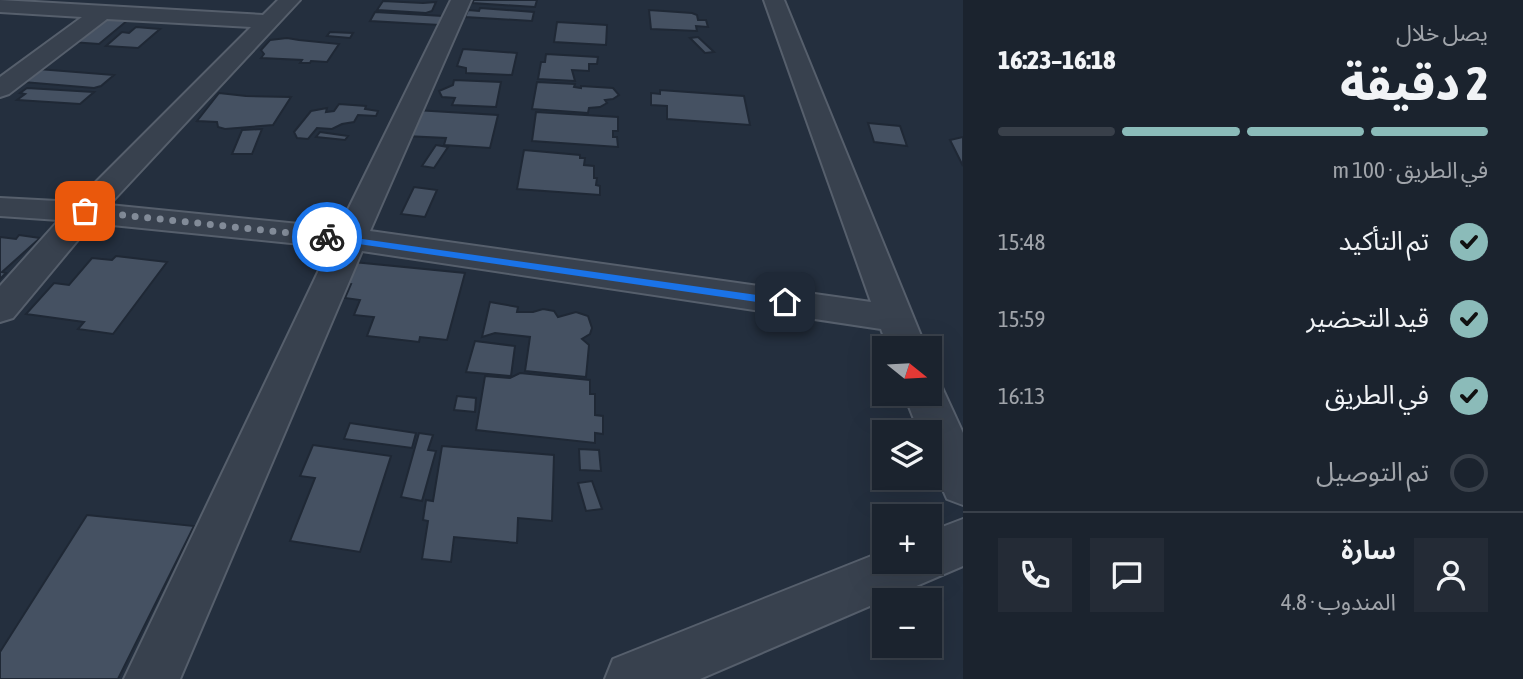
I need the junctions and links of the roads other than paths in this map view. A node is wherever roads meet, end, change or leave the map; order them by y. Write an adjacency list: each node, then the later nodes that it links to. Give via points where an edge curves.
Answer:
1 (289, 0): 6 (street)
2 (461, 0): 10 (street)
3 (774, 0): 12 (street)
4 (0, 6): 5 (street)
5 (102, 12): 6 (street); 7 (street)
6 (270, 22): 9 (street)
7 (0, 89)
8 (0, 206): 9 (street)
9 (85, 211): 10 (street); 11 (street)
10 (350, 239): 12 (street); 18 (street)
11 (0, 310)
12 (900, 333)
13 (930, 406): 14 (street)
14 (963, 485)
15 (963, 541): 16 (street)
16 (942, 550)
17 (886, 574): 19 (street)
18 (152, 679)
19 (633, 679)

